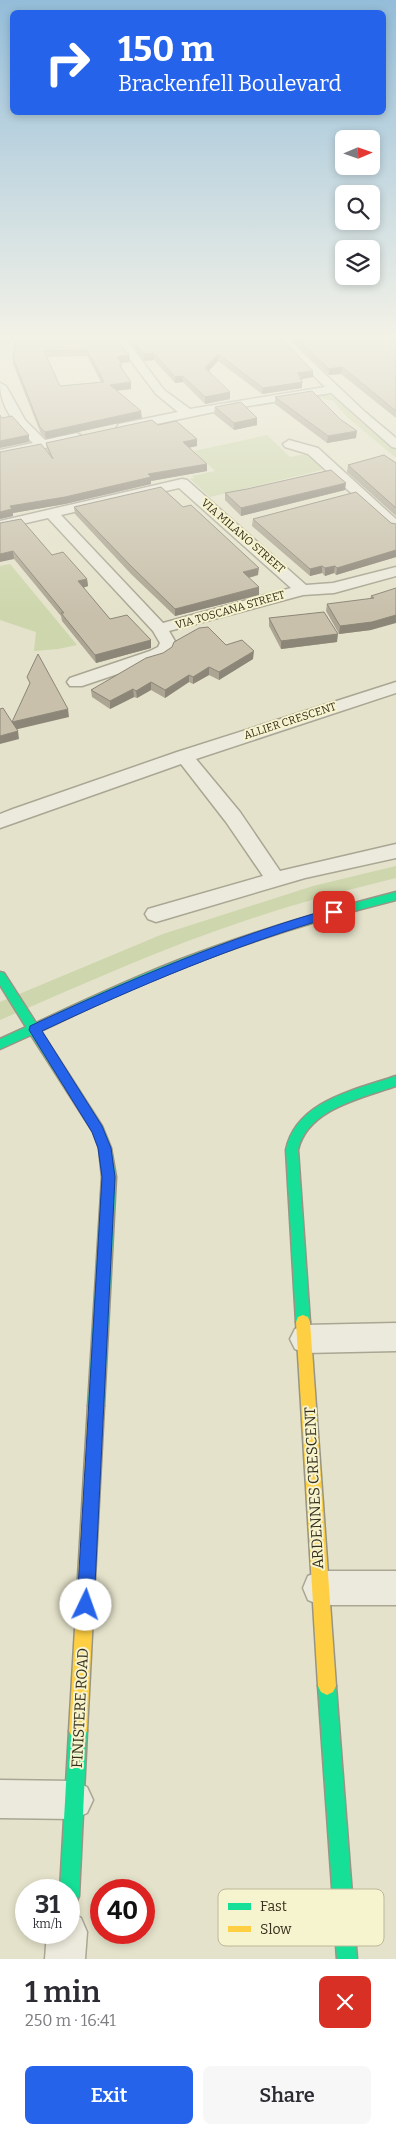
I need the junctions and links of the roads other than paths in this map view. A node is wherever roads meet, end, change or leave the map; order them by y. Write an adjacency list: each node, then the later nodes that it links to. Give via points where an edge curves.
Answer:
1 (28, 430): 6 (street)
2 (381, 430): 5 (street)
3 (90, 434): 6 (street)
4 (289, 444): 8 (street, via 313,451)
5 (396, 444)
6 (42, 445): 7 (street)
7 (0, 454)
8 (359, 492): 9 (street); 14 (street)
9 (340, 497)
10 (52, 514): 12 (street); 13 (street, VIA MILANO STREET, via 182,483); 17 (street, VIA TOSCANA STREET)
11 (249, 520): 13 (street)
12 (0, 524)
13 (231, 525): 16 (street, VIA MILANO STREET)
14 (396, 526)
15 (396, 571): 16 (street, VIA TOSCANA STREET, via 334,588)
16 (302, 590): 17 (street, VIA TOSCANA STREET)
17 (160, 629): 18 (street, via 168,643 162,652)
18 (76, 682)
19 (396, 687): 20 (street, ALLIER CRESCENT)
20 (184, 756): 21 (street, ALLIER CRESCENT); 25 (street, via 233,817)
21 (20, 813): 22 (street, ALLIER CRESCENT); 23 (street, ALLIER CRESCENT)
22 (0, 817)
23 (0, 822)
24 (396, 851): 25 (street)
25 (276, 880): 27 (street)
26 (396, 896): 29 (street, via 303,920 212,952)
27 (156, 914)
28 (0, 976): 29 (street, FINISTERE ROAD)
29 (34, 1030): 30 (street); 37 (street, FINISTERE ROAD, via 98,1130 105,1148 109,1177)
30 (0, 1044)
31 (396, 1080): 33 (street, ARDENNES CRESCENT, via 314,1113 300,1126 293,1141)
32 (396, 1337): 33 (street)
33 (305, 1339): 34 (street, ARDENNES CRESCENT)
34 (320, 1588): 35 (street); 39 (street, ARDENNES CRESCENT)
35 (396, 1588)
36 (0, 1799): 37 (street)
37 (74, 1800): 38 (street, FINISTERE ROAD)
38 (70, 1879)
39 (342, 1889)
40 (66, 1944): 42 (street)
41 (346, 1946): 43 (street, ARDENNES CRESCENT)
42 (65, 1959)
43 (347, 1959)

